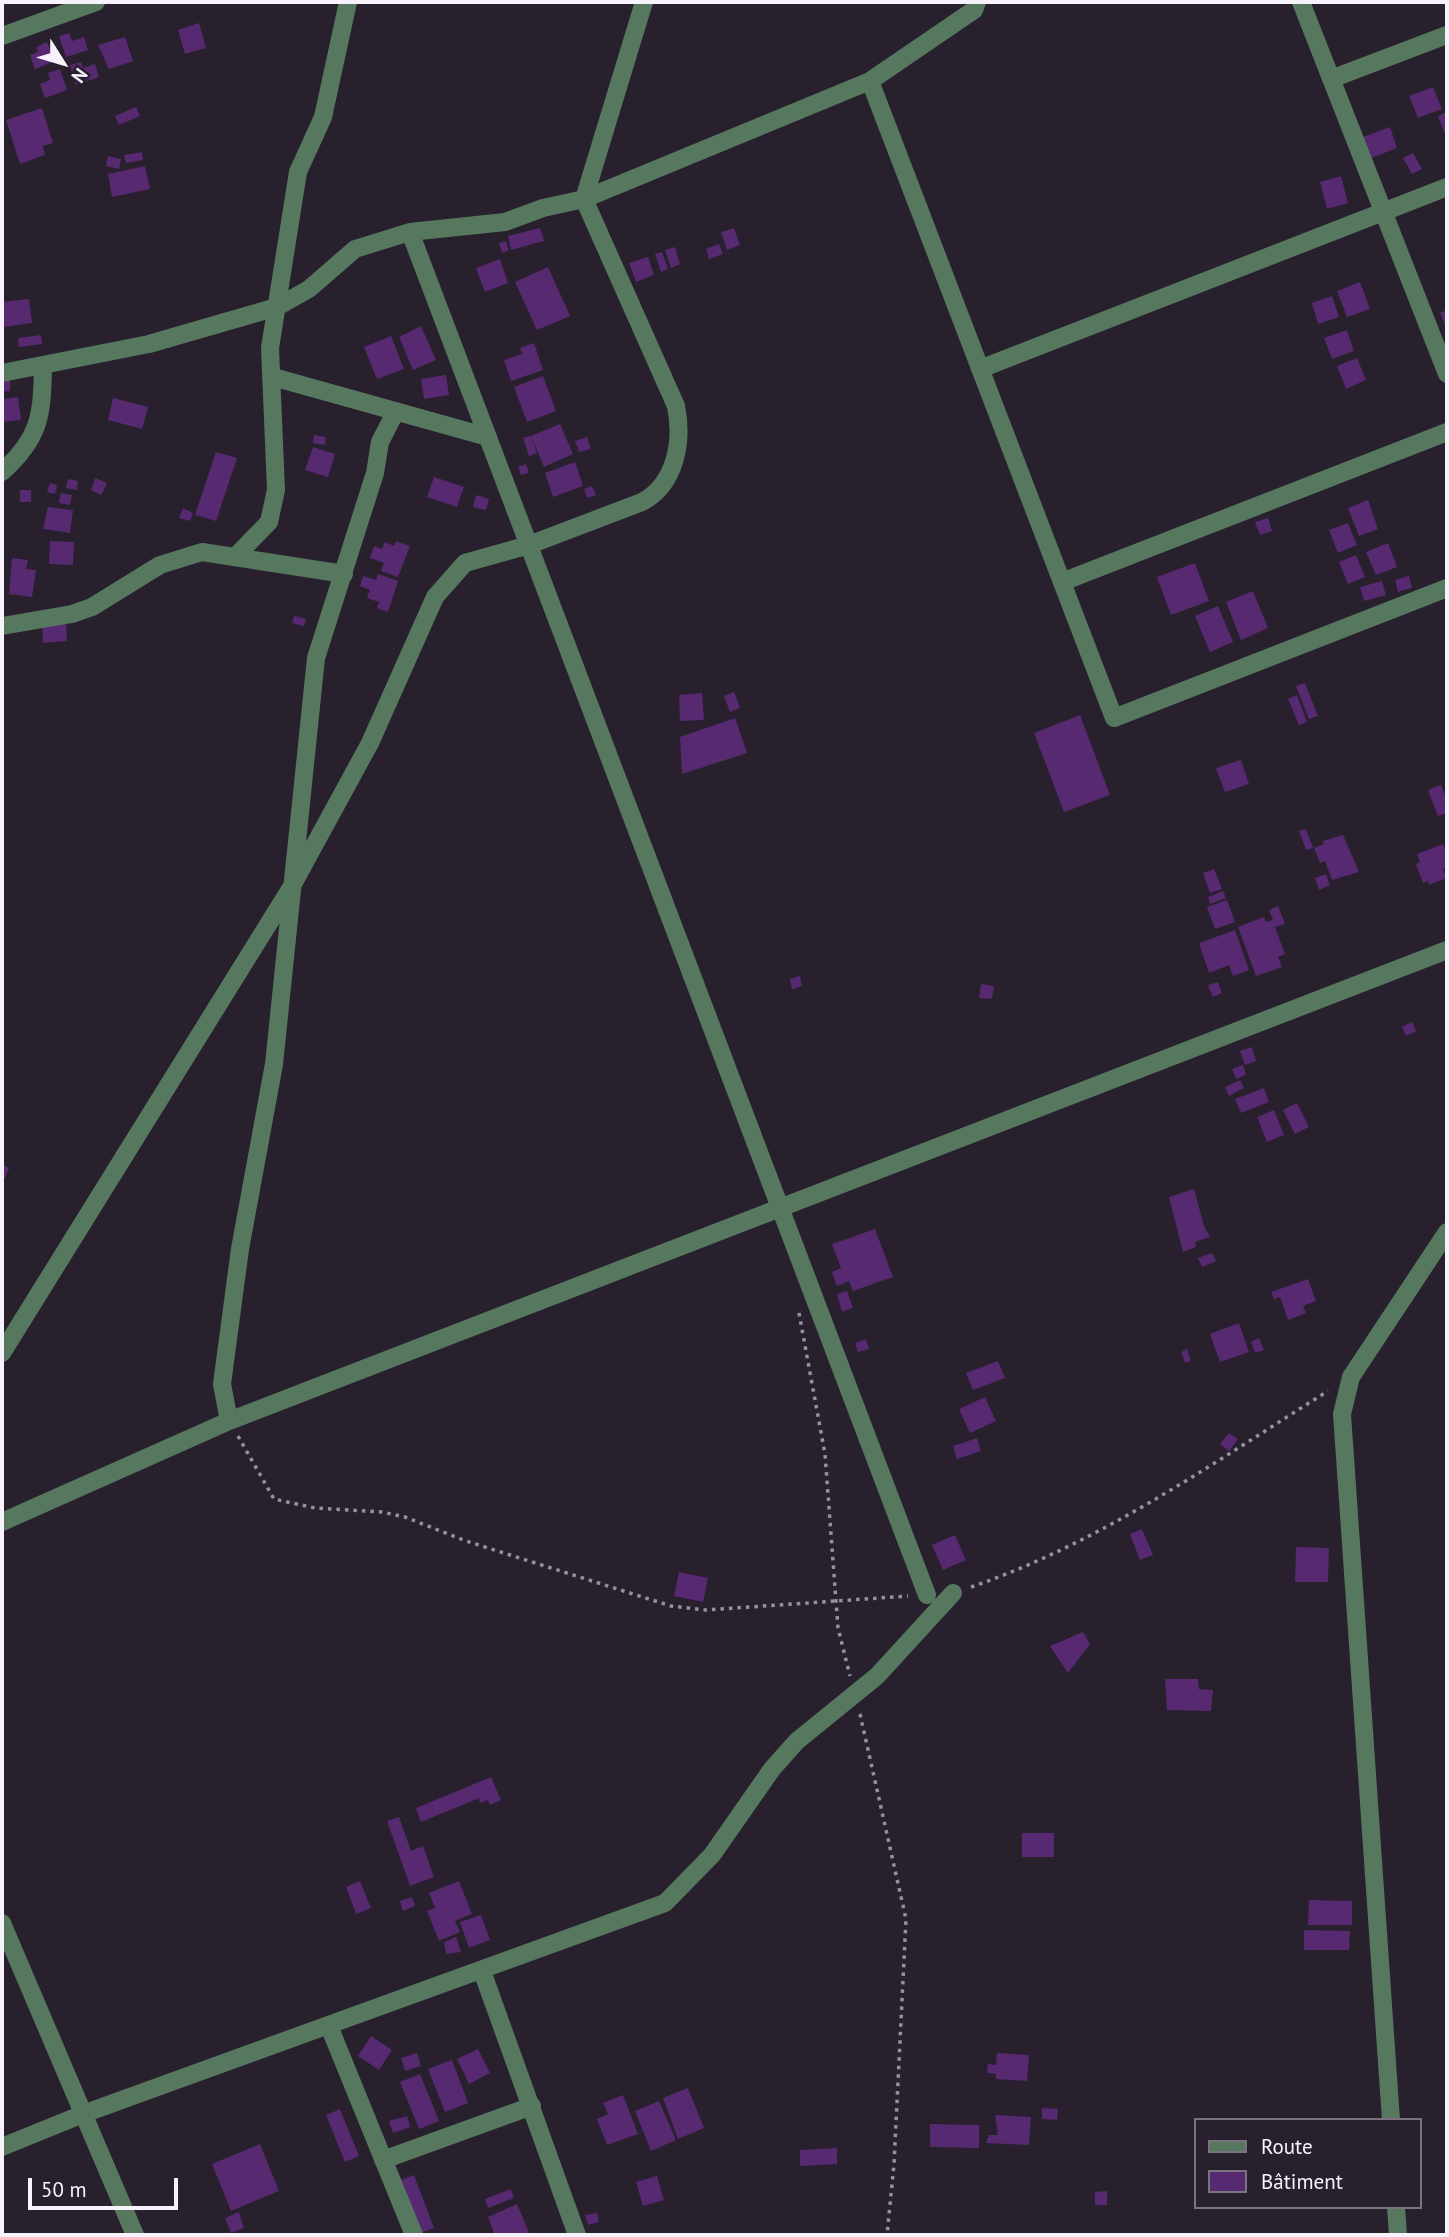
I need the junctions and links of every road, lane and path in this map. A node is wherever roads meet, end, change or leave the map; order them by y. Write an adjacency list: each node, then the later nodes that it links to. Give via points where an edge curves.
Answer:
1 (348, 2): 15 (street, via 323,117 298,172)
2 (645, 2): 12 (street)
3 (995, 2): 6 (street)
4 (1301, 2): 9 (street)
5 (86, 3): 8 (street)
6 (976, 6): 10 (street)
7 (1447, 35): 9 (street)
8 (2, 36)
9 (1331, 79): 13 (street)
10 (870, 82): 12 (street); 17 (street)
11 (1447, 187): 13 (street)
12 (584, 199): 14 (street, via 505,222); 25 (street, via 677,406 680,424 670,474 656,495)
13 (1384, 212): 17 (street); 19 (street)
14 (410, 232): 15 (street, via 355,249 309,289); 23 (street)
15 (277, 307): 16 (street, via 149,344); 20 (street, via 270,348)
16 (43, 367): 18 (street); 24 (street, via 42,415 32,438)
17 (980, 369): 28 (street)
18 (2, 373)
19 (1447, 374)
20 (273, 377): 21 (street); 26 (street, via 274,500 269,522)
21 (396, 411): 23 (street); 27 (street, via 380,442)
22 (1447, 432): 28 (street)
23 (488, 437): 25 (street)
24 (2, 472)
25 (529, 545): 31 (street, via 464,563 435,597 370,743); 33 (street)
26 (235, 557): 27 (street); 30 (street, via 202,552 182,556 93,607)
27 (344, 574): 31 (street, via 316,659)
28 (1062, 582): 29 (street, via 1114,718)
29 (1447, 588)
30 (2, 626)
31 (292, 886): 36 (street); 38 (street, via 274,1064 240,1250 222,1384)
32 (1447, 950): 33 (street)
33 (779, 1208): 38 (street); 41 (street)
34 (1447, 1232): 37 (street)
35 (797, 1304): 42 (path, via 825,1454)
36 (2, 1353)
37 (1351, 1377): 40 (path, via 1101,1531); 49 (street, via 1342,1414)
38 (229, 1421): 39 (street); 42 (path, via 274,1499 405,1517 466,1541 689,1609)
39 (2, 1522)
40 (953, 1593): 43 (street)
41 (927, 1595): 42 (path)
42 (836, 1601): 43 (path)
43 (855, 1696): 45 (street, via 797,1741 712,1855 665,1903); 56 (path, via 906,1919)
44 (2, 1923): 48 (street)
45 (482, 1971): 46 (street); 47 (street)
46 (329, 2026): 48 (street); 51 (street)
47 (532, 2106): 51 (street); 55 (street)
48 (83, 2114): 50 (street); 53 (street)
49 (1391, 2118)
50 (2, 2147)
51 (383, 2160): 54 (street)
52 (1396, 2209): 57 (street)
53 (135, 2235)
54 (414, 2235)
55 (577, 2235)
56 (887, 2235)
57 (1398, 2235)

